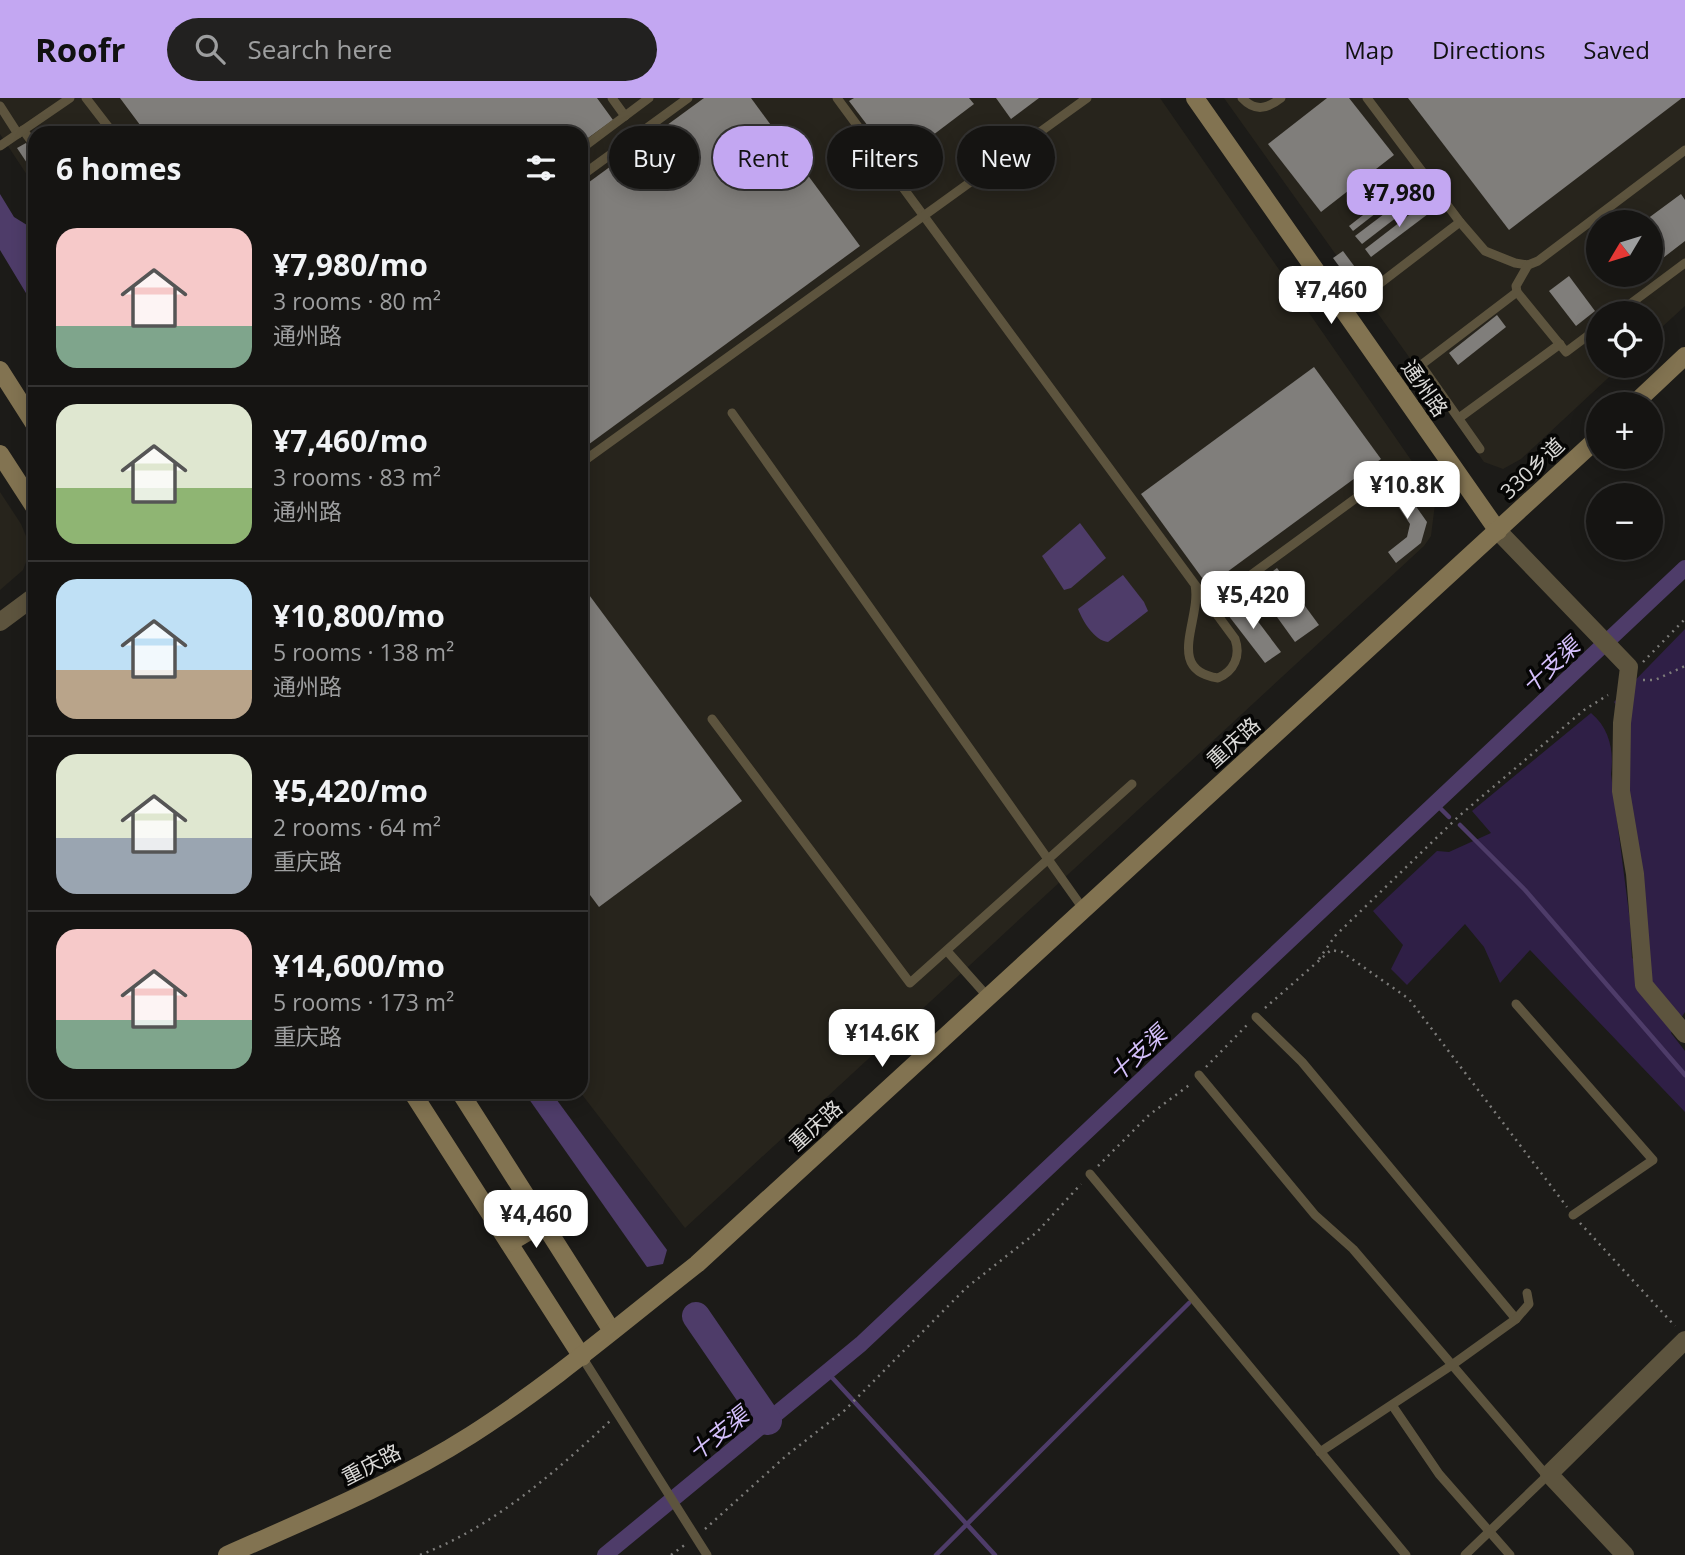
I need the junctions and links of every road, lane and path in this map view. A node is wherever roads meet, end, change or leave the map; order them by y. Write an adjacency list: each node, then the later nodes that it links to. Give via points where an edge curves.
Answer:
1 (70, 98): 14 (lane)
2 (86, 98): 15 (lane)
3 (612, 98): 13 (lane)
4 (649, 98): 13 (lane)
5 (688, 98): 22 (lane)
6 (837, 98): 23 (lane)
7 (1087, 98): 23 (lane)
8 (1195, 98): 29 (street, 通州路)
9 (1242, 98): 10 (lane, via 1262,108)
10 (1281, 98)
11 (1367, 98): 24 (lane)
12 (0, 106): 17 (lane)
13 (625, 116): 19 (lane)
14 (30, 126)
15 (108, 126)
16 (28, 127): 17 (lane)
17 (21, 132): 18 (lane); 20 (lane)
18 (28, 139)
19 (588, 144)
20 (0, 146)
21 (1685, 150): 26 (lane)
22 (588, 171)
23 (923, 215): 41 (lane); 45 (lane)
24 (1460, 222): 26 (lane, via 1485,250); 29 (lane)
25 (1685, 263): 28 (lane)
26 (1528, 265): 27 (lane)
27 (1517, 292): 31 (lane); 37 (lane, via 1420,365)
28 (1634, 301)
29 (1344, 311): 44 (street, 通州路)
30 (1586, 337): 31 (lane, via 1566,352)
31 (1560, 344): 37 (lane)
32 (1685, 356): 34 (street)
33 (0, 370): 36 (street)
34 (1646, 392)
35 (732, 413): 54 (lane)
36 (28, 414)
37 (1459, 418): 38 (lane)
38 (1480, 449)
39 (1586, 449): 44 (street, 330乡道)
40 (0, 454): 43 (street)
41 (588, 458)
42 (1389, 474): 47 (lane)
43 (28, 497)
44 (1498, 531): 51 (street, via 1607,642 1629,667); 55 (street, 重庆路)
45 (1195, 584): 47 (lane); 47 (lane, via 1198,598 1189,656 1198,671 1218,678 1235,663 1238,648)
46 (28, 601): 49 (street)
47 (1210, 605)
48 (1685, 620): 51 (path)
49 (0, 622)
50 (1685, 666): 51 (path, via 1655,680)
51 (1628, 676): 57 (path, via 1459,816 1335,936); 61 (street, via 1620,792 1635,874 1644,985)
52 (712, 719): 56 (lane, via 911,983)
53 (1132, 784): 54 (lane)
54 (1048, 860): 55 (lane); 56 (lane)
55 (1084, 910): 58 (street, 重庆路)
56 (947, 951): 58 (lane)
57 (1318, 961)
58 (988, 998): 71 (street, 重庆路, via 696,1264)
59 (1516, 1004): 66 (lane, via 1653,1160)
60 (1256, 1017): 70 (lane, via 1302,1062)
61 (1685, 1034)
62 (1199, 1075): 74 (lane, via 1315,1215 1353,1249)
63 (416, 1099): 68 (street)
64 (464, 1099): 67 (street)
65 (1090, 1174): 78 (lane)
66 (1573, 1215)
67 (543, 1223): 68 (street); 71 (street)
68 (509, 1243): 73 (street)
69 (1527, 1293): 70 (lane, via 1529,1304)
70 (1516, 1319): 74 (lane)
71 (612, 1331): 73 (street, 重庆路)
72 (1685, 1340): 79 (street)
73 (582, 1357): 77 (lane); 82 (street, 重庆路, via 471,1435 371,1492)
74 (1452, 1365): 76 (lane); 79 (lane)
75 (859, 1397): 81 (path)
76 (1392, 1405): 78 (lane); 80 (lane, via 1439,1474)
77 (618, 1413): 81 (lane); 83 (path, via 477,1530)
78 (1320, 1452): 86 (lane)
79 (1548, 1475): 80 (lane); 89 (street)
80 (1489, 1532): 87 (lane); 88 (lane)
81 (696, 1537): 84 (path); 85 (lane)
82 (227, 1555)
83 (420, 1555)
84 (671, 1555)
85 (707, 1555)
86 (1406, 1555)
87 (1465, 1555)
88 (1510, 1555)
89 (1625, 1555)

